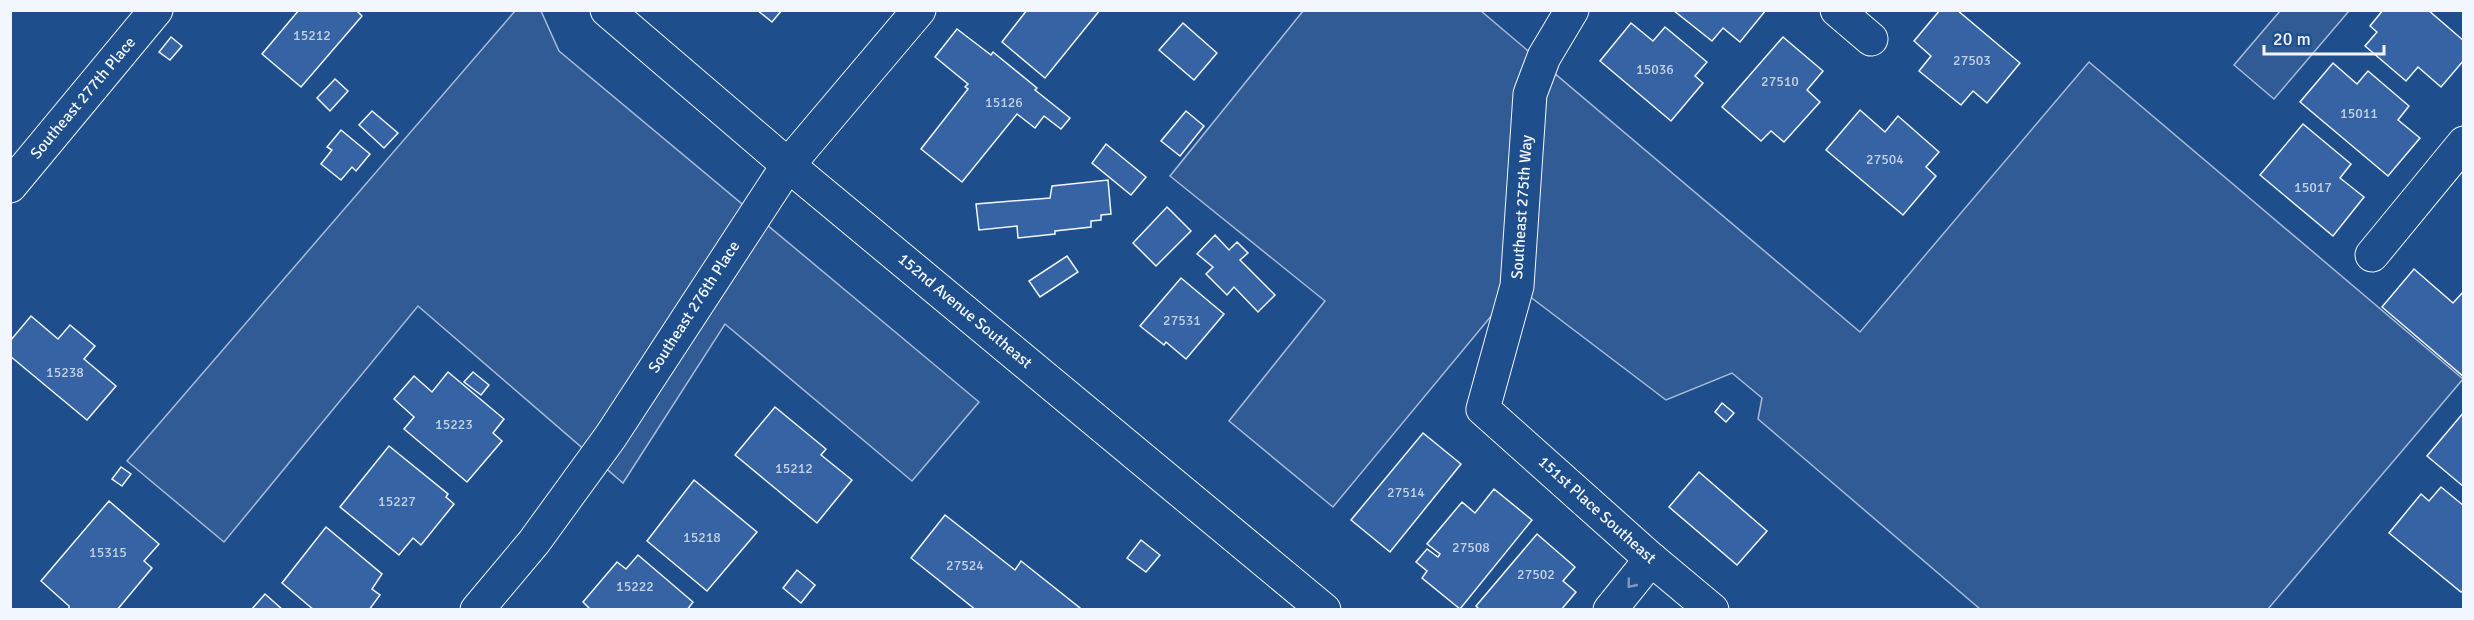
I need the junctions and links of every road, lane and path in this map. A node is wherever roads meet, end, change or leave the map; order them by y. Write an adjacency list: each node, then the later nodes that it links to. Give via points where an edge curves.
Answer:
1 (156, 10): 9 (street, Southeast 277th Place)
2 (607, 10): 8 (street, 152nd Avenue Southeast)
3 (919, 10): 8 (street, Southeast 276th Place)
4 (1572, 10): 11 (street, Southeast 275th Way, via 1544,57 1530,94 1517,286)
5 (1836, 10): 6 (street)
6 (1871, 39)
7 (2463, 143): 10 (street)
8 (788, 165): 14 (street, Southeast 276th Place, via 611,436 534,542); 15 (street, 152nd Avenue Southeast)
9 (10, 186)
10 (2372, 255)
11 (1483, 409): 12 (street, 151st Place Southeast)
12 (1651, 559): 13 (street, 151st Place Southeast); 16 (street, one-way to 16)
13 (1698, 605)
14 (477, 609)
15 (1324, 609)
16 (1610, 609)

